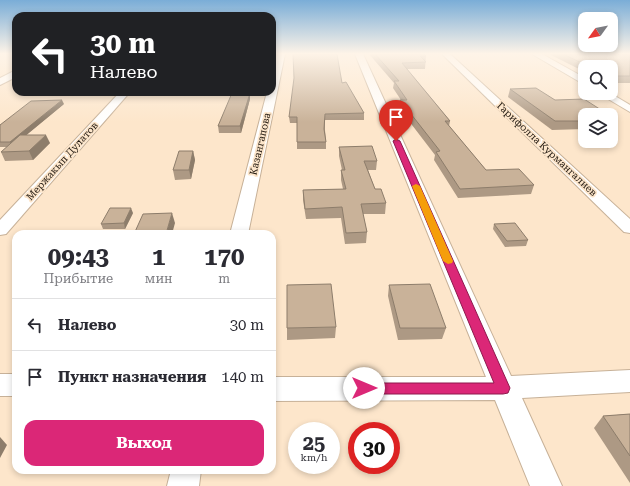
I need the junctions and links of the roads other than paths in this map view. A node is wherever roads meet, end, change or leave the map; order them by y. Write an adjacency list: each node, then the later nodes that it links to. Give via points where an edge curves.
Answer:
1 (9, 77): 4 (street)
2 (369, 77): 15 (street)
3 (470, 77): 9 (street, Гарифолла Курмангалиев)
4 (0, 82)
5 (121, 96): 10 (street, Мержакып Дулатов)
6 (271, 96): 11 (street, Казангапова)
7 (615, 100): 8 (street)
8 (630, 109)
9 (630, 228)
10 (0, 230)
11 (240, 230)
12 (630, 381): 15 (street)
13 (0, 385): 14 (street)
14 (12, 385)
15 (503, 388): 16 (street); 19 (street)
16 (276, 389)
17 (185, 474): 18 (street)
18 (183, 486)
19 (546, 486)

